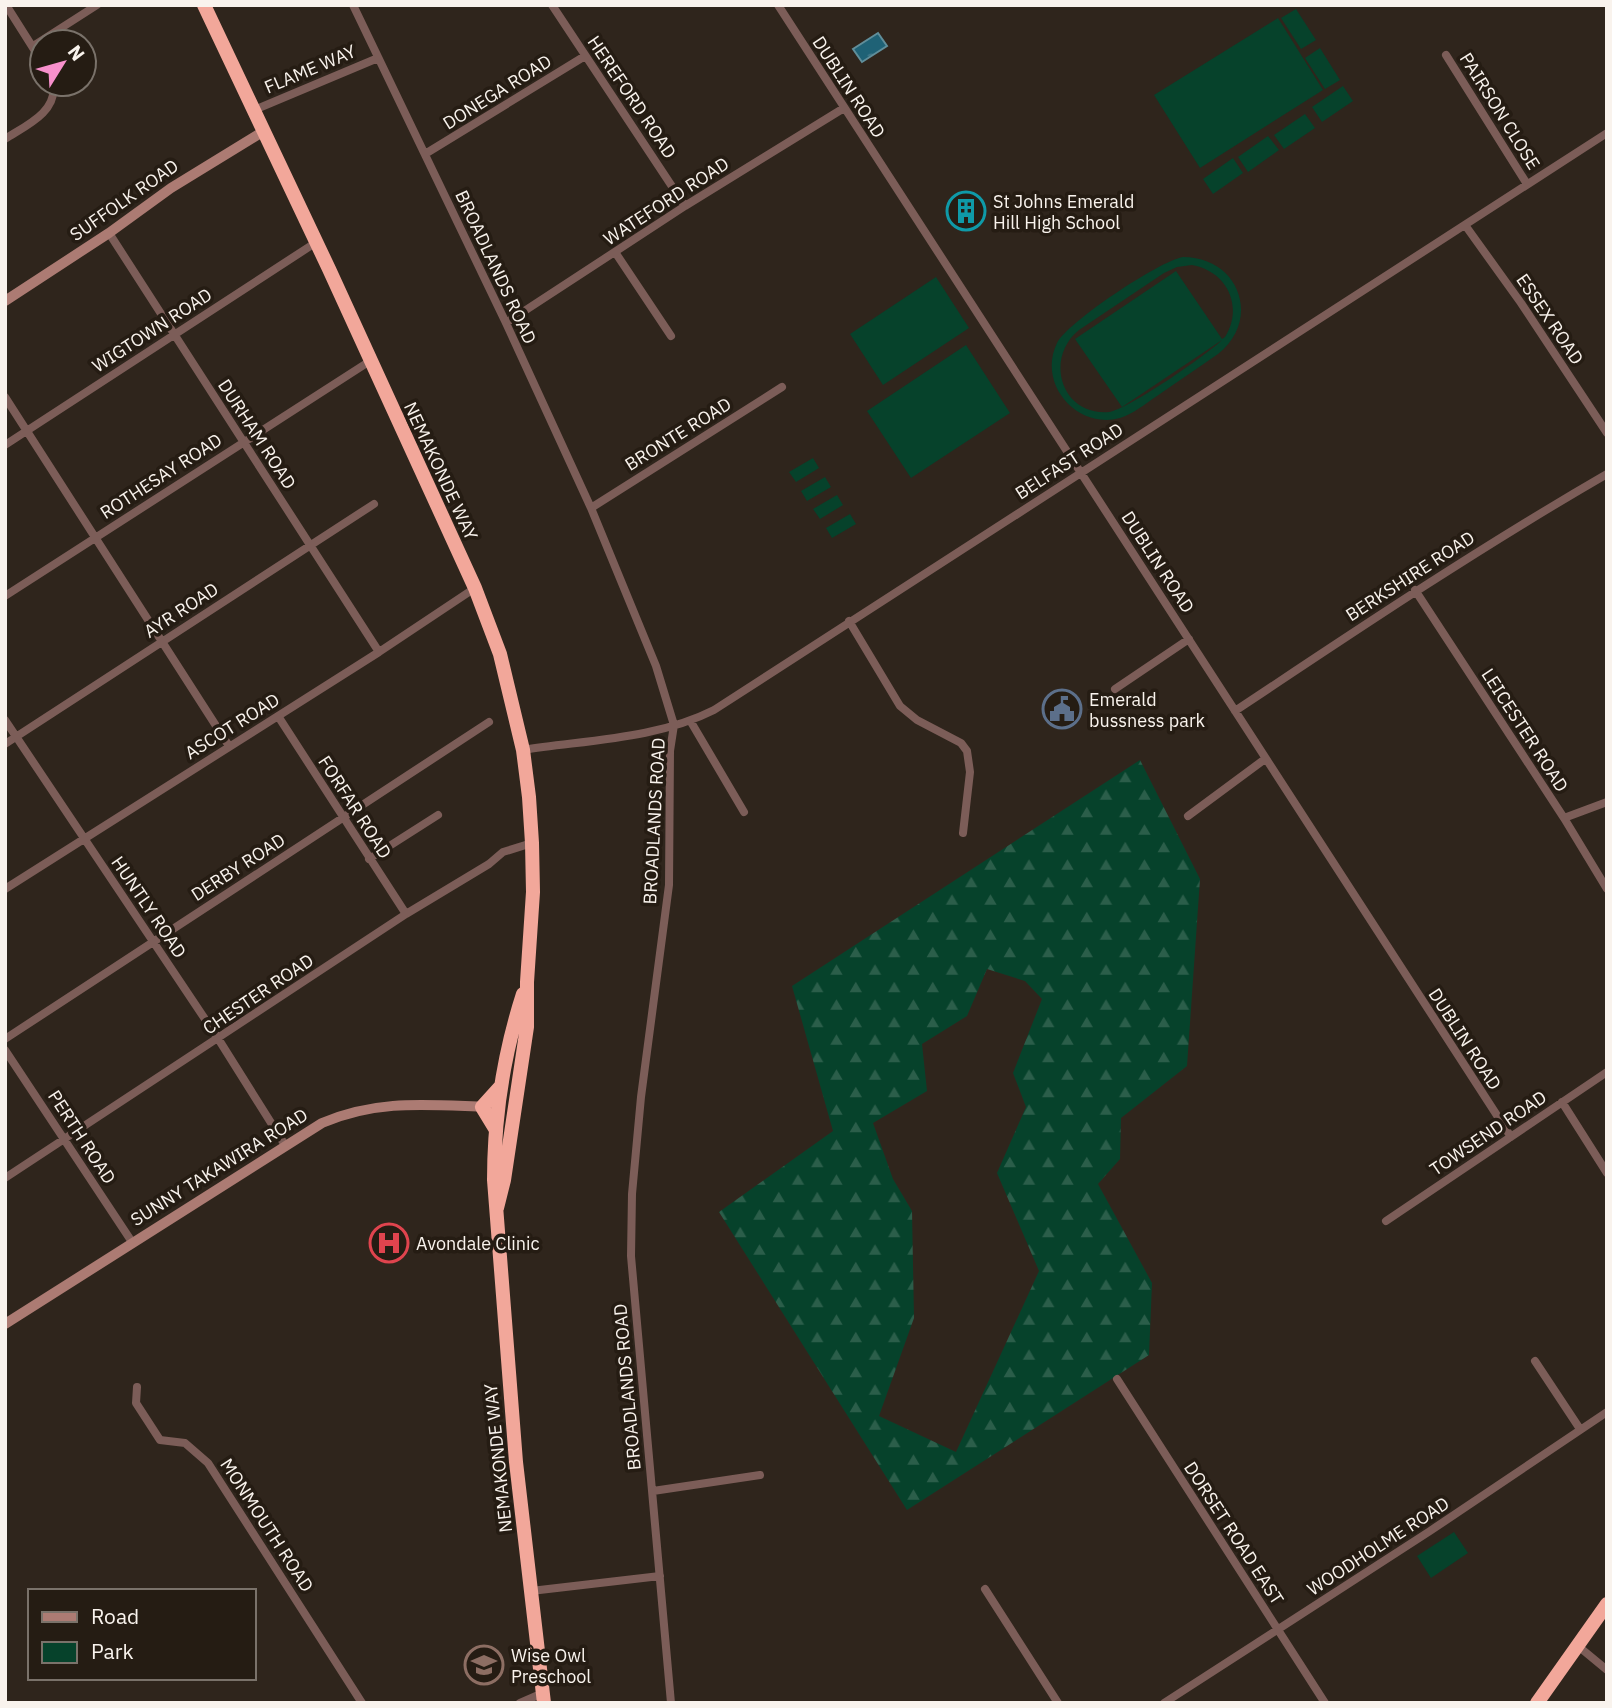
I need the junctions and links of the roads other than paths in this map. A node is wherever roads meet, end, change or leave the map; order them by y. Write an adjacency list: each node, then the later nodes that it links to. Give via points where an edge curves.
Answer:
1 (6, 5): 8 (street)
2 (97, 5): 7 (street)
3 (204, 5): 14 (highway, NEMAKONDE WAY)
4 (353, 5): 11 (street, BROADLANDS ROAD)
5 (552, 5): 9 (street, HEREFORD ROAD)
6 (778, 5): 13 (street, DUBLIN ROAD)
7 (61, 28)
8 (28, 38)
9 (585, 55): 18 (street, DONEGA ROAD); 20 (street, HEREFORD ROAD)
10 (1446, 55): 19 (street, PAIRSON CLOSE)
11 (378, 58): 14 (street, FLAME WAY); 18 (street, BROADLANDS ROAD)
12 (52, 98): 17 (street, via 41,115)
13 (844, 108): 20 (street, WATEFORD ROAD); 36 (street, DUBLIN ROAD)
14 (254, 110): 15 (highway, NEMAKONDE WAY)
15 (264, 131): 22 (main road, SUFFOLK ROAD, via 171,188); 23 (highway, NEMAKONDE WAY)
16 (1607, 133): 19 (street, BELFAST ROAD)
17 (5, 139)
18 (425, 154): 26 (street, BROADLANDS ROAD)
19 (1527, 184): 21 (street, BELFAST ROAD)
20 (685, 206): 24 (street, WATEFORD ROAD)
21 (1465, 225): 33 (street, ESSEX ROAD); 36 (street, BELFAST ROAD)
22 (110, 233): 25 (main road, SUFFOLK ROAD); 27 (street, DURHAM ROAD)
23 (315, 243): 27 (street, WIGTOWN ROAD); 29 (highway, NEMAKONDE WAY)
24 (615, 252): 26 (street, WATEFORD ROAD); 28 (street)
25 (5, 301)
26 (506, 323): 39 (street, BROADLANDS ROAD)
27 (174, 334): 32 (street, WIGTOWN ROAD); 34 (street, DURHAM ROAD)
28 (671, 336)
29 (370, 361): 34 (street, ROTHESAY ROAD); 42 (highway, NEMAKONDE WAY)
30 (782, 387): 39 (street, BRONTE ROAD)
31 (5, 397): 32 (street)
32 (27, 431): 35 (street, WIGTOWN ROAD); 40 (street)
33 (1607, 433)
34 (243, 441): 40 (street, ROTHESAY ROAD); 41 (street, DURHAM ROAD)
35 (5, 445)
36 (1079, 473): 45 (street, BELFAST ROAD); 46 (street, DUBLIN ROAD)
37 (1607, 474): 43 (street, BERKSHIRE ROAD)
38 (374, 504): 41 (street, AYR ROAD)
39 (591, 508): 55 (street, BROADLANDS ROAD, via 656,666)
40 (95, 537): 44 (street, ROTHESAY ROAD); 47 (street)
41 (311, 546): 47 (street, AYR ROAD); 48 (street, DURHAM ROAD)
42 (475, 588): 48 (street, ASCOT ROAD); 59 (highway, NEMAKONDE WAY, via 500,654)
43 (1416, 590): 50 (street, BERKSHIRE ROAD); 66 (street, LEICESTER ROAD)
44 (5, 596)
45 (849, 621): 53 (street, BELFAST ROAD); 67 (street, via 900,706 967,751 970,772)
46 (1189, 639): 49 (street); 50 (street, DUBLIN ROAD)
47 (161, 641): 56 (street, AYR ROAD); 58 (street)
48 (379, 652): 51 (street, ASCOT ROAD)
49 (1115, 689)
50 (1235, 711): 60 (street, DUBLIN ROAD)
51 (278, 716): 58 (street, ASCOT ROAD); 65 (street, FORFAR ROAD)
52 (5, 720): 56 (street, HUNTLY ROAD)
53 (691, 722): 55 (street, BELFAST ROAD); 62 (street)
54 (489, 723): 65 (street, DERBY ROAD)
55 (674, 724): 59 (street, BELFAST ROAD); 101 (street, BROADLANDS ROAD, via 669,885 632,1194 631,1256)
56 (16, 737): 57 (street, AYR ROAD); 68 (street, HUNTLY ROAD)
57 (5, 744)
58 (229, 746): 68 (street, ASCOT ROAD)
59 (523, 750): 69 (highway, NEMAKONDE WAY)
60 (1265, 759): 64 (street); 86 (street, DUBLIN ROAD)
61 (1607, 802): 66 (street)
62 (744, 812)
63 (438, 816): 70 (street)
64 (1188, 817)
65 (343, 818): 70 (street, FORFAR ROAD); 74 (street, DERBY ROAD)
66 (1564, 818): 72 (street, LEICESTER ROAD)
67 (963, 833)
68 (83, 838): 71 (street, ASCOT ROAD); 74 (street, HUNTLY ROAD)
69 (532, 843): 73 (street, CHESTER ROAD, via 503,852); 75 (highway, NEMAKONDE WAY)
70 (369, 859): 73 (street, FORFAR ROAD)
71 (5, 889)
72 (1607, 889)
73 (406, 914): 77 (street, CHESTER ROAD)
74 (153, 941): 76 (street, DERBY ROAD); 77 (street, HUNTLY ROAD)
75 (527, 982): 80 (highway, NEMAKONDE WAY); 84 (highway, NEMAKONDE WAY, via 527,1027)
76 (5, 1039)
77 (219, 1040): 87 (street, CHESTER ROAD); 88 (street, HUNTLY ROAD)
78 (5, 1049): 87 (street, PERTH ROAD)
79 (1607, 1072): 81 (street, TOWSEND ROAD)
80 (502, 1085): 82 (highway); 83 (highway, NEMAKONDE WAY)
81 (1562, 1102): 86 (street, TOWSEND ROAD); 89 (street)
82 (482, 1107): 83 (main road, SUNNY TAKAWIRA ROAD); 85 (highway); 88 (main road, SUNNY TAKAWIRA ROAD, via 380,1106 338,1116)
83 (499, 1108): 84 (main road, SUNNY TAKAWIRA ROAD); 85 (highway, NEMAKONDE WAY)
84 (514, 1110): 91 (highway, NEMAKONDE WAY)
85 (496, 1130): 91 (highway, NEMAKONDE WAY)
86 (1511, 1137): 92 (street, TOWSEND ROAD)
87 (64, 1140): 90 (street, CHESTER ROAD); 93 (street, PERTH ROAD)
88 (285, 1145): 93 (main road, SUNNY TAKAWIRA ROAD)
89 (1607, 1172)
90 (5, 1178)
91 (497, 1208): 104 (highway, NEMAKONDE WAY, via 516,1462)
92 (1386, 1221)
93 (132, 1242): 94 (main road, SUNNY TAKAWIRA ROAD)
94 (5, 1324)
95 (1535, 1361): 99 (street)
96 (1117, 1379): 106 (street, DORSET ROAD EAST)
97 (137, 1387): 110 (street, MONMOUTH ROAD, via 135,1403 160,1440 186,1443 208,1463)
98 (1607, 1412): 99 (street, WOODHOLME ROAD)
99 (1580, 1429): 106 (street, WOODHOLME ROAD)
100 (760, 1475): 101 (street)
101 (653, 1491): 102 (street, BROADLANDS ROAD)
102 (660, 1576): 104 (street); 112 (street, BROADLANDS ROAD)
103 (985, 1589): 113 (street)
104 (531, 1591): 109 (highway, NEMAKONDE WAY)
105 (1607, 1604): 107 (highway)
106 (1278, 1629): 114 (street, WOODHOLME ROAD); 115 (street, DORSET ROAD EAST)
107 (1578, 1646): 108 (street); 116 (highway)
108 (1607, 1670)
109 (544, 1698): 111 (street)
110 (362, 1703)
111 (520, 1703)
112 (671, 1703)
113 (1058, 1703)
114 (1164, 1703)
115 (1325, 1703)
116 (1537, 1703)

